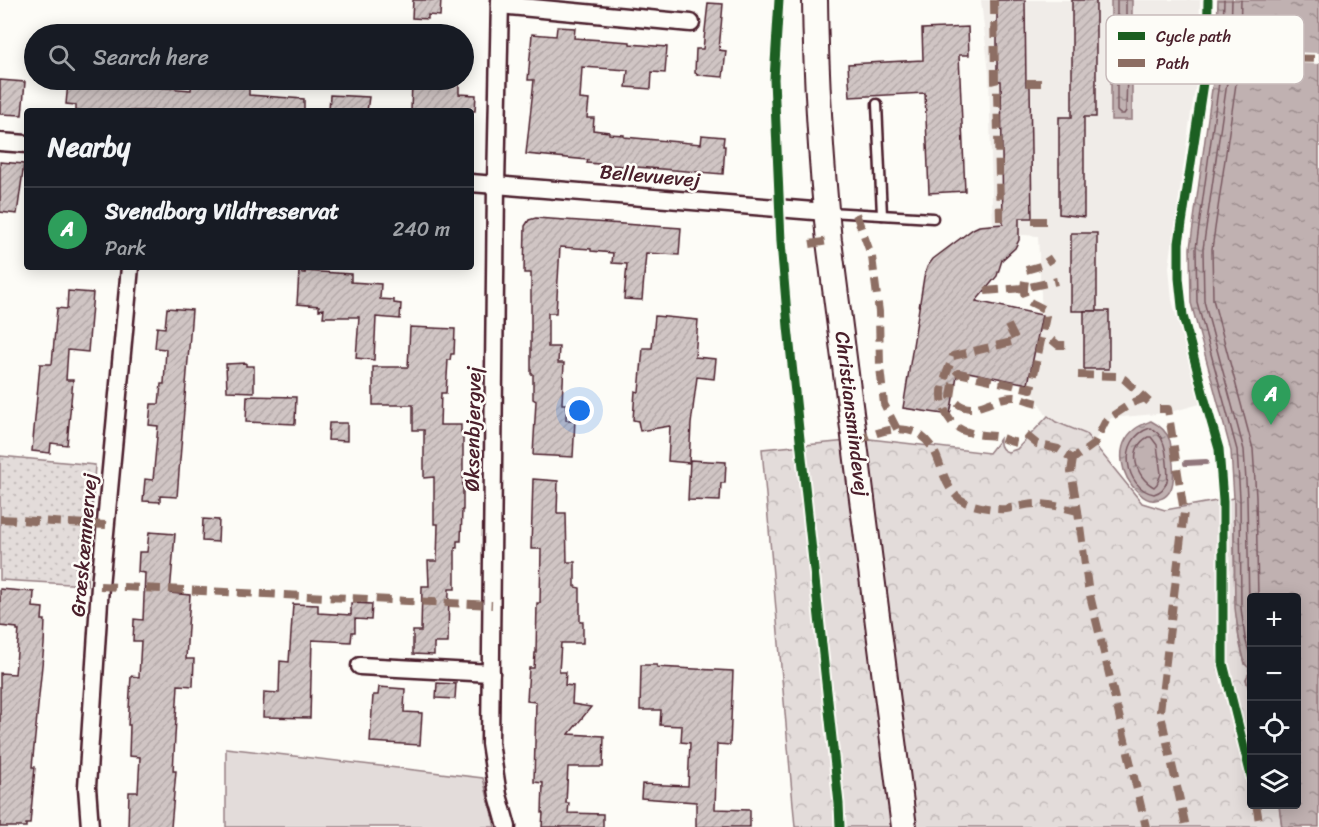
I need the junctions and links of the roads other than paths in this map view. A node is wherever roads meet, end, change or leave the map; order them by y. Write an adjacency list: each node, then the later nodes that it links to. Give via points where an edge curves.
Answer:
1 (815, 0): 9 (street, Christiansmindevej)
2 (500, 3): 3 (street); 8 (street, Øksenbjergvej)
3 (691, 23)
4 (877, 104): 10 (lane)
5 (0, 142): 6 (street)
6 (24, 144)
7 (474, 183): 8 (street, Bellevuevej)
8 (496, 185): 9 (street, Bellevuevej); 14 (street, Øksenbjergvej)
9 (826, 212): 10 (lane); 17 (street, Christiansmindevej)
10 (882, 215): 11 (lane)
11 (933, 218)
12 (130, 270): 15 (street, Græskæmnervej, via 100,586 87,787)
13 (360, 666): 14 (street)
14 (491, 673): 16 (street, Øksenbjergvej, via 490,743)
15 (90, 827)
16 (507, 827)
17 (904, 827)

